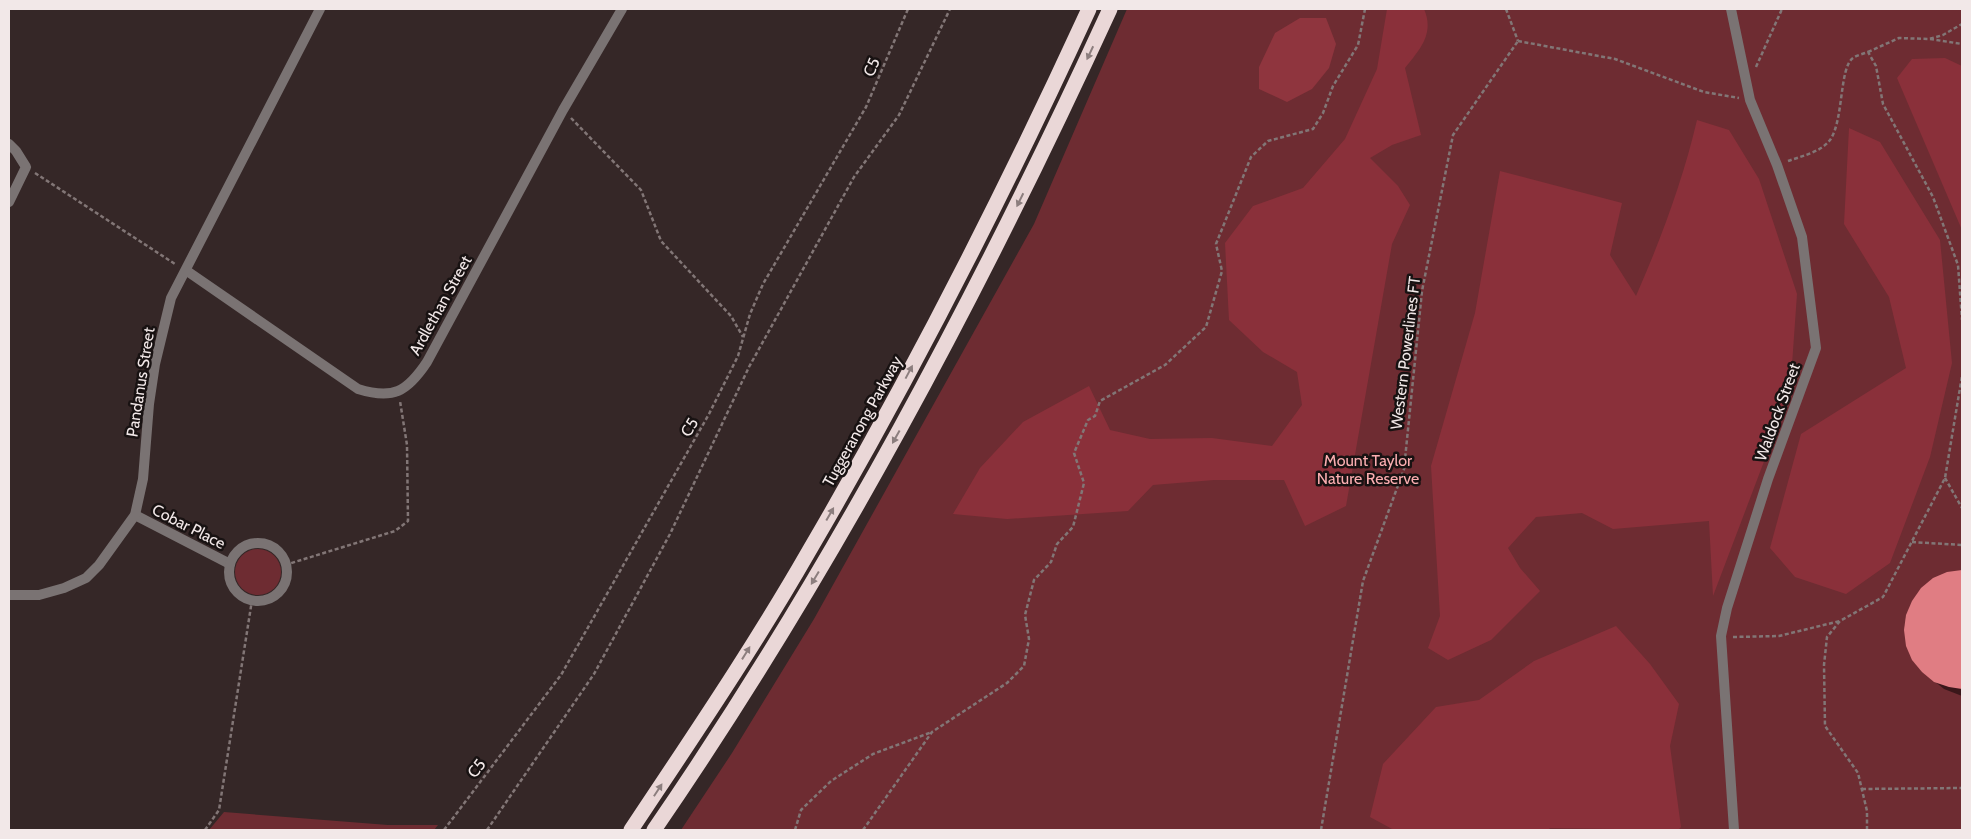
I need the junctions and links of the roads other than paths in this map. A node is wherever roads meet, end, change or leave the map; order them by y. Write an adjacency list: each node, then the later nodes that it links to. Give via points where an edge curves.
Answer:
1 (320, 9): 8 (street, Pandanus Street)
2 (622, 9): 8 (street, Ardlethan Street, via 563,110 427,362 411,383 398,392 387,395 358,389)
3 (1089, 9): 12 (highway, Tuggeranong Parkway, one-way to 3, via 768,618 885,418 1036,126)
4 (1110, 9): 13 (highway, one-way to 13, via 973,294 910,412 774,645)
5 (1731, 9): 14 (street, Waldock Street, via 1750,100 1802,237 1816,348 1768,479 1721,636)
6 (9, 144): 7 (street, via 26,167)
7 (9, 202)
8 (186, 272): 9 (street, Pandanus Street, via 171,298 154,364 143,479)
9 (135, 515): 10 (street, Cobar Place); 11 (street, Pandanus Street, via 86,578 39,595)
10 (230, 564): 10 (street, Cobar Place, via 232,586 242,597 252,600 266,600 279,592 286,578 286,565 280,555 273,548 259,544 240,549)
11 (9, 594)
12 (631, 830)
13 (654, 830)
14 (1734, 830)

